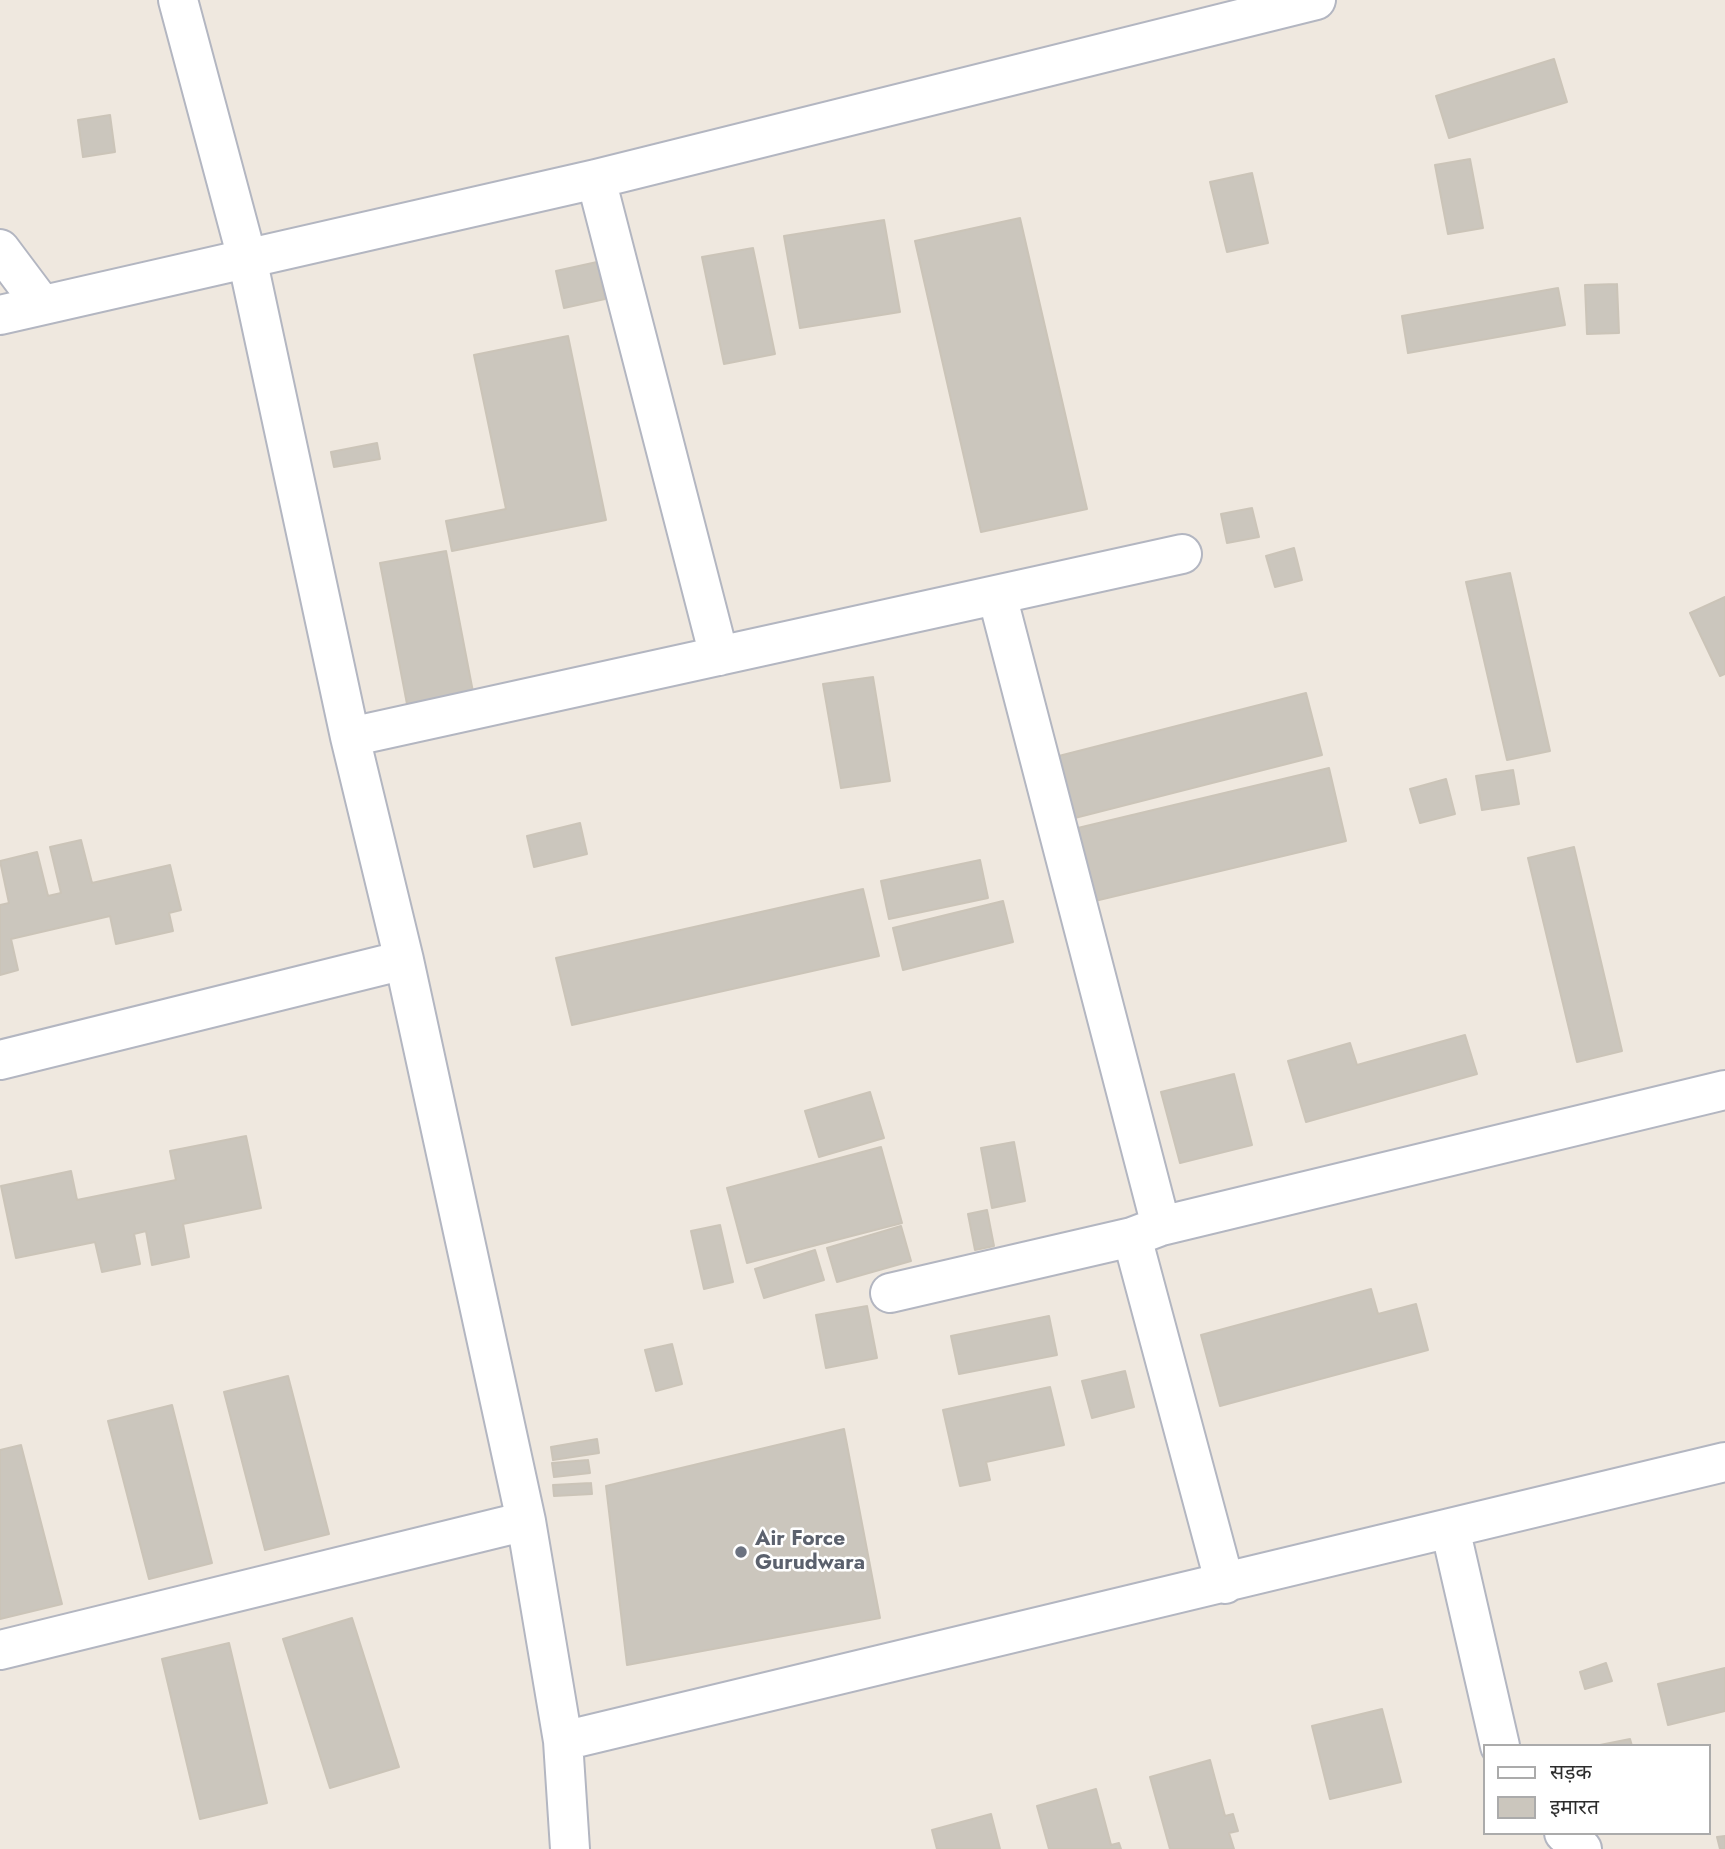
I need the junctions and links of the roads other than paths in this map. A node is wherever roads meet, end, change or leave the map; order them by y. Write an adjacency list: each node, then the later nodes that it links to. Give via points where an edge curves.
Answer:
1 (178, 0): 5 (street)
2 (1316, 0): 3 (street)
3 (596, 179): 5 (street); 10 (street)
4 (0, 248): 6 (street)
5 (247, 258): 6 (street); 11 (street)
6 (41, 305): 7 (street)
7 (0, 315)
8 (1182, 554): 9 (street)
9 (997, 595): 10 (street); 15 (street)
10 (719, 656): 11 (street)
11 (350, 737): 12 (street)
12 (404, 960): 13 (street); 18 (street)
13 (0, 1060)
14 (1725, 1090): 15 (street)
15 (1147, 1231): 16 (street); 20 (street)
16 (890, 1293)
17 (1725, 1462): 19 (street)
18 (526, 1521): 21 (street); 22 (street)
19 (1450, 1528): 20 (street); 23 (street)
20 (1225, 1584): 22 (street)
21 (0, 1650)
22 (563, 1741): 25 (street)
23 (1500, 1744)
24 (1566, 1835): 26 (street)
25 (570, 1849)
26 (1582, 1849)

